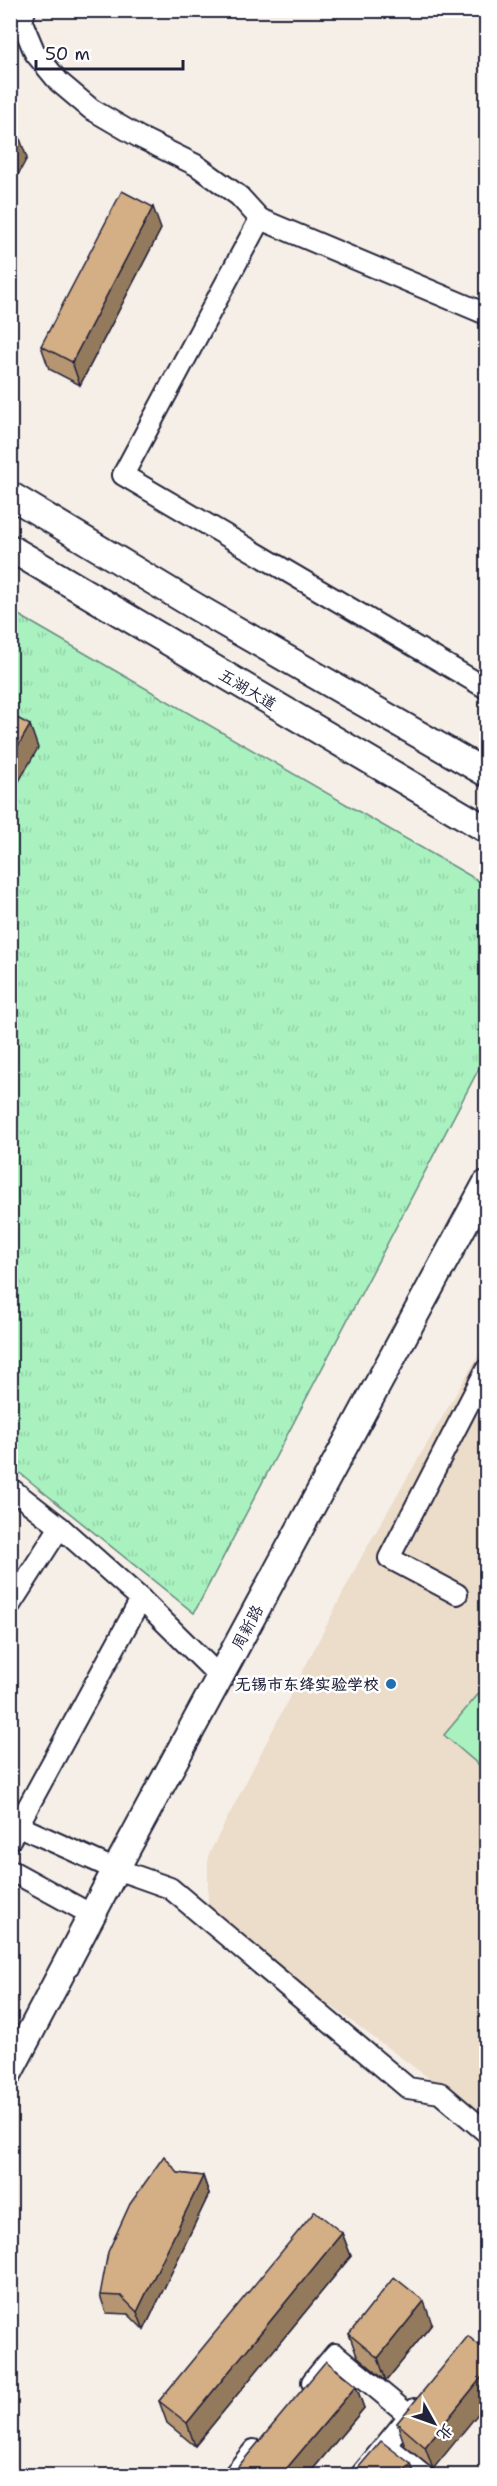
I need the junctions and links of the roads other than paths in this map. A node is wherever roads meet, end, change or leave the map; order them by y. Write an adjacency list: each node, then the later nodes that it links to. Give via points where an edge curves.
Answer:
1 (25, 10): 2 (street, via 21,22 35,53 59,82 91,109 196,165 239,196)
2 (260, 219): 3 (street); 6 (street, via 123,475)
3 (486, 314)
4 (10, 495): 7 (main road)
5 (10, 548): 8 (main road, 五湖大道)
6 (486, 688)
7 (486, 773)
8 (486, 829)
9 (486, 1163): 17 (main road, 周新路)
10 (486, 1184): 17 (main road, 周新路)
11 (486, 1370): 14 (street, via 389,1558)
12 (10, 1488): 13 (street)
13 (60, 1527): 15 (street); 16 (street)
14 (457, 1594)
15 (141, 1599): 17 (street); 18 (street)
16 (10, 1605)
17 (216, 1673): 19 (main road, 周新路)
18 (13, 1829): 19 (street)
19 (111, 1867): 21 (main road, 周新路); 24 (street, via 170,1888 408,2088 440,2093)
20 (10, 1870): 21 (street)
21 (87, 1912): 22 (main road, 周新路); 23 (main road, 周新路)
22 (10, 2046)
23 (10, 2071)
24 (486, 2132)
25 (424, 2397): 27 (street)
26 (298, 2398): 27 (street, via 335,2354)
27 (410, 2415): 29 (street)
28 (269, 2432): 30 (street)
29 (385, 2445): 31 (street); 32 (street)
30 (233, 2475)
31 (360, 2475)
32 (424, 2475)

